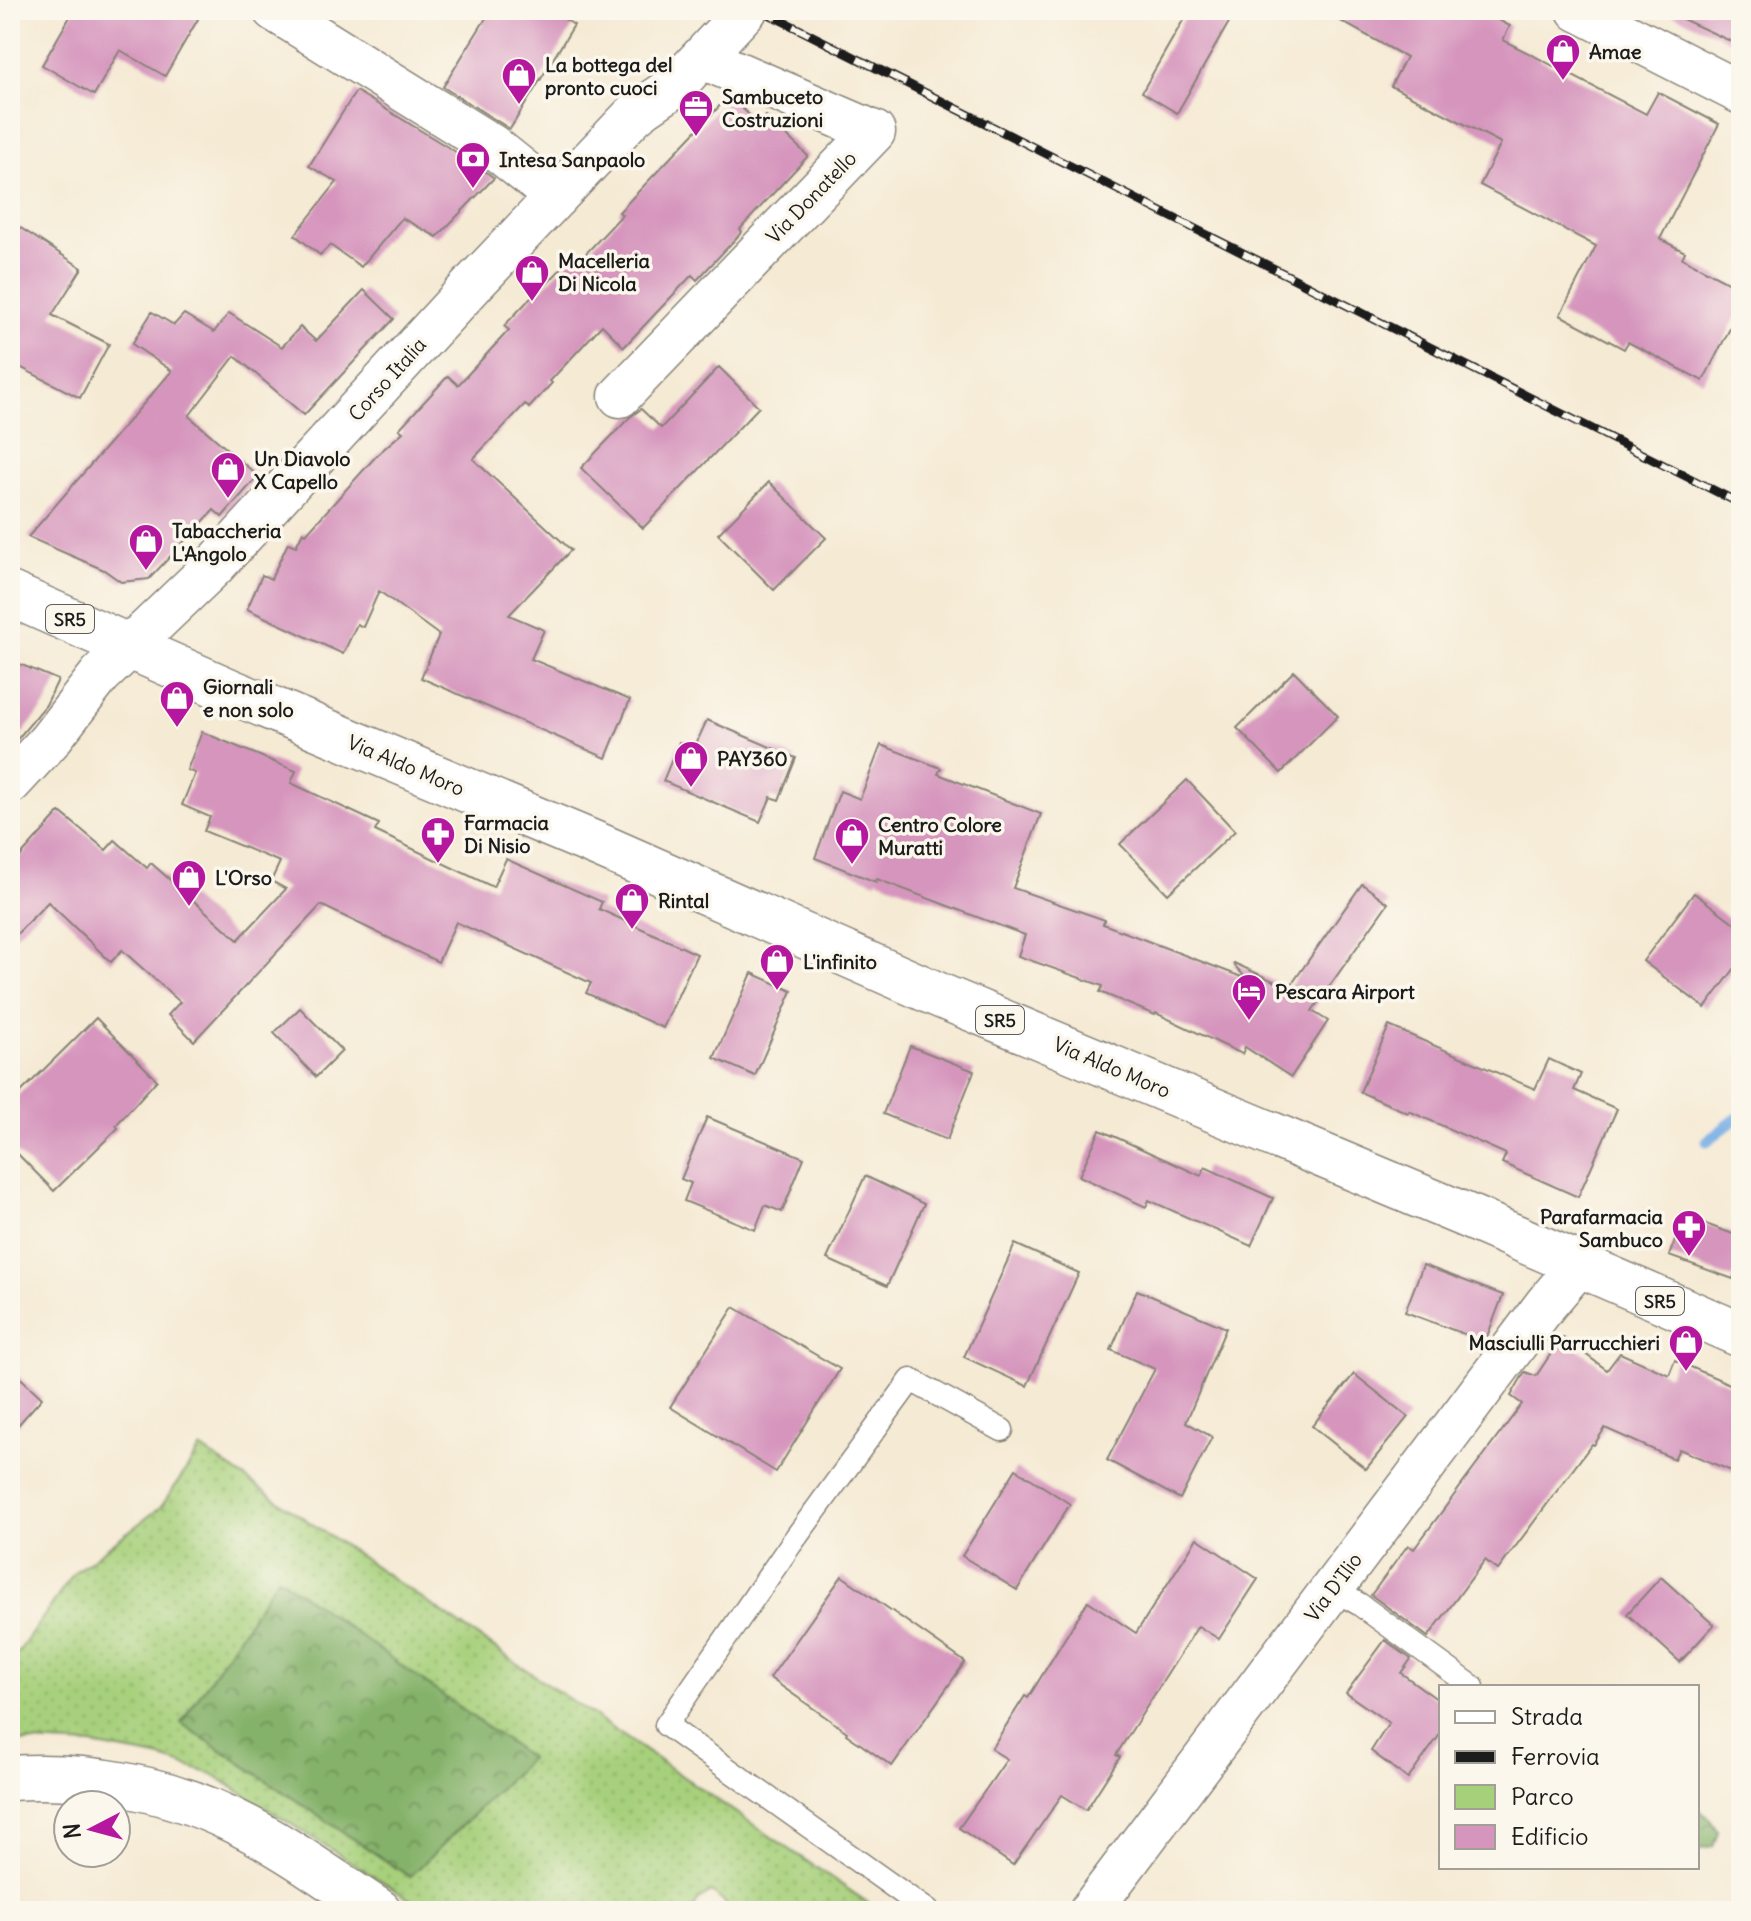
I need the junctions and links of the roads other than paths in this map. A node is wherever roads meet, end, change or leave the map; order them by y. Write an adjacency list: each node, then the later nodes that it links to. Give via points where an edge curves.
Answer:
1 (274, 10): 8 (street, via 491,145)
2 (709, 10): 7 (street, Corso Italia, via 652,80)
3 (746, 10): 5 (street, Corso Italia)
4 (1578, 10): 6 (street)
5 (703, 58): 7 (street, Corso Italia); 9 (street, Via Donatello, via 874,132)
6 (1741, 93)
7 (641, 109): 8 (street, Corso Italia)
8 (556, 197): 11 (street, Corso Italia, via 214,566)
9 (620, 396)
10 (10, 594): 11 (main road, SR5)
11 (130, 646): 12 (street, Corso Italia); 13 (main road, Via Aldo Moro / SR5)
12 (10, 783)
13 (1579, 1265): 14 (main road, Via Aldo Moro / SR5); 16 (street, Via D'Ilio)
14 (1741, 1335)
15 (1002, 1430): 20 (lane, via 911,1380 666,1725)
16 (1332, 1589): 17 (lane); 21 (street, Via D'Ilio)
17 (1470, 1685)
18 (10, 1778): 19 (main road, via 87,1779 204,1807 262,1835)
19 (379, 1911)
20 (928, 1911)
21 (1090, 1911)

